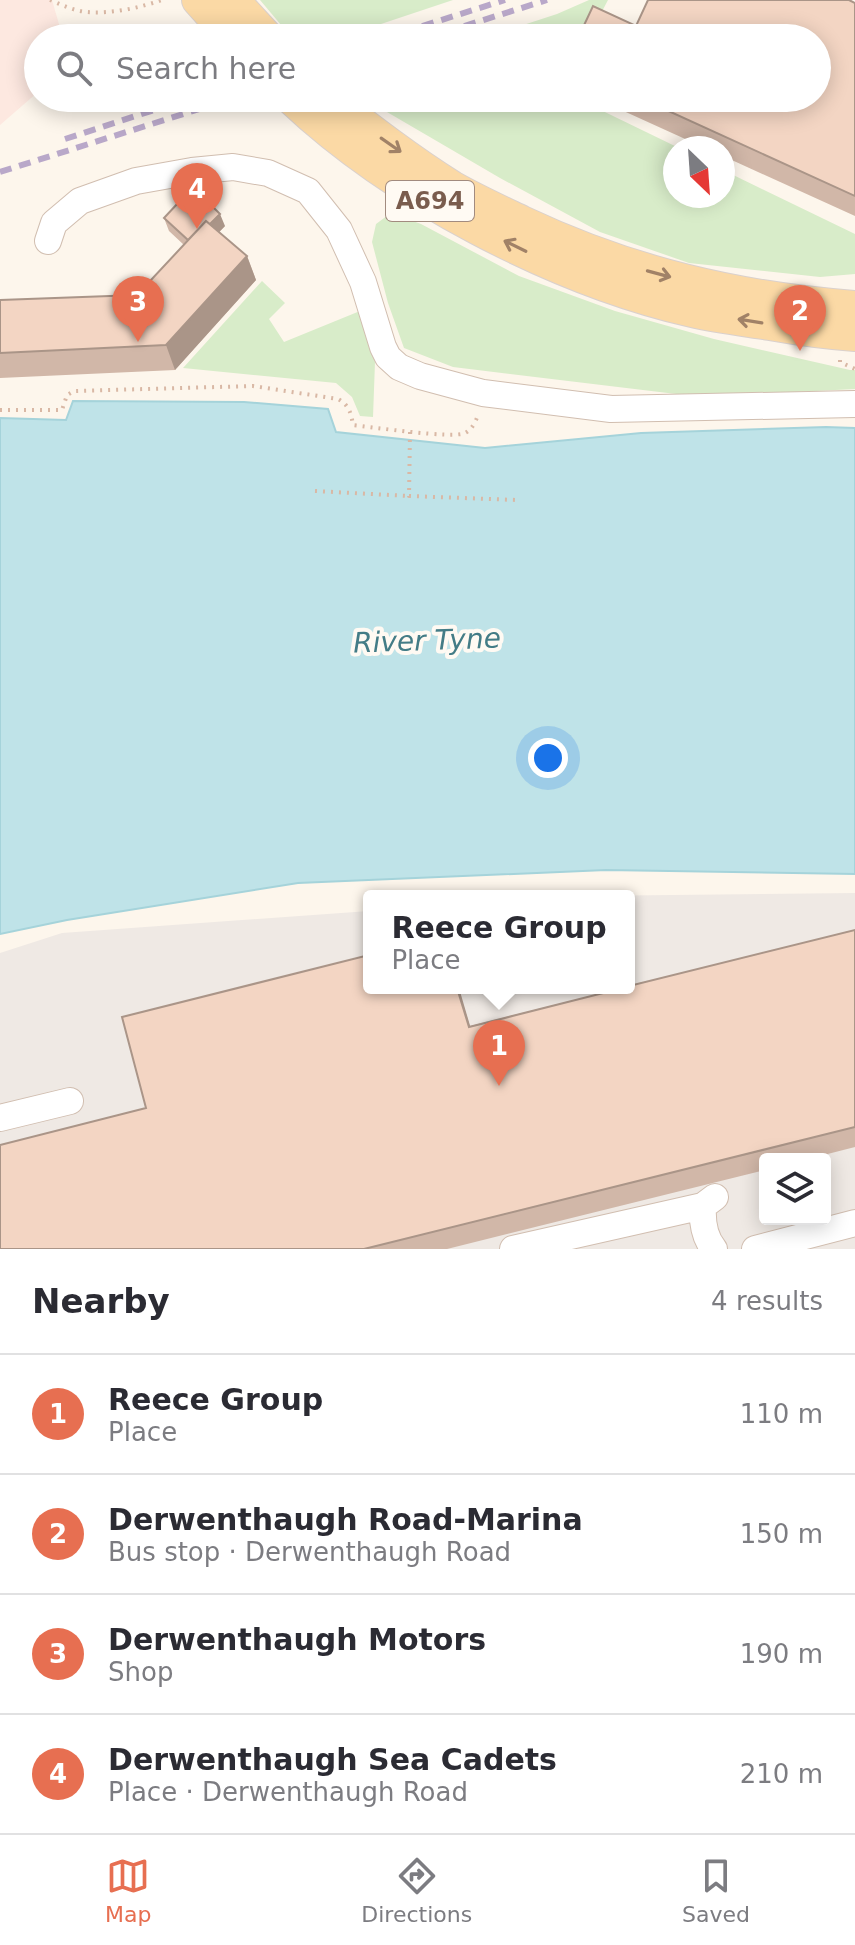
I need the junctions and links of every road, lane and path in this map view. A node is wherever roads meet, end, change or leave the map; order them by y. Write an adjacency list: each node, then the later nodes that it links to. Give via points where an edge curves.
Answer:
1 (50, 0): 2 (path, via 94,12)
2 (162, 0)
3 (198, 0): 5 (main road)
4 (233, 0): 6 (main road)
5 (219, 24)
6 (255, 24)
7 (308, 112): 10 (main road, A694, one-way to 7, via 512,245 442,209 352,149)
8 (346, 112): 10 (main road, A694, one-way to 10, via 455,188)
9 (48, 241): 13 (lane, via 54,223 80,201 136,181 233,167 268,173 308,191 339,230 388,357 420,376)
10 (585, 264): 11 (main road, A694, one-way to 11, via 639,269 807,304); 12 (main road, A694, one-way to 10, via 690,310)
11 (855, 307)
12 (855, 335)
13 (483, 393): 14 (lane, via 611,409); 16 (path, via 473,427 463,434)
14 (855, 404)
15 (0, 410): 16 (path, via 62,410 74,391 253,386 338,399 346,403 353,425)
16 (410, 432): 18 (path)
17 (315, 491): 18 (path)
18 (409, 496): 19 (path)
19 (517, 500)
20 (70, 1101): 21 (lane)
21 (0, 1118)
22 (855, 1223): 25 (lane)
23 (513, 1249): 24 (lane, via 709,1201 702,1220)
24 (714, 1249)
25 (755, 1249)

